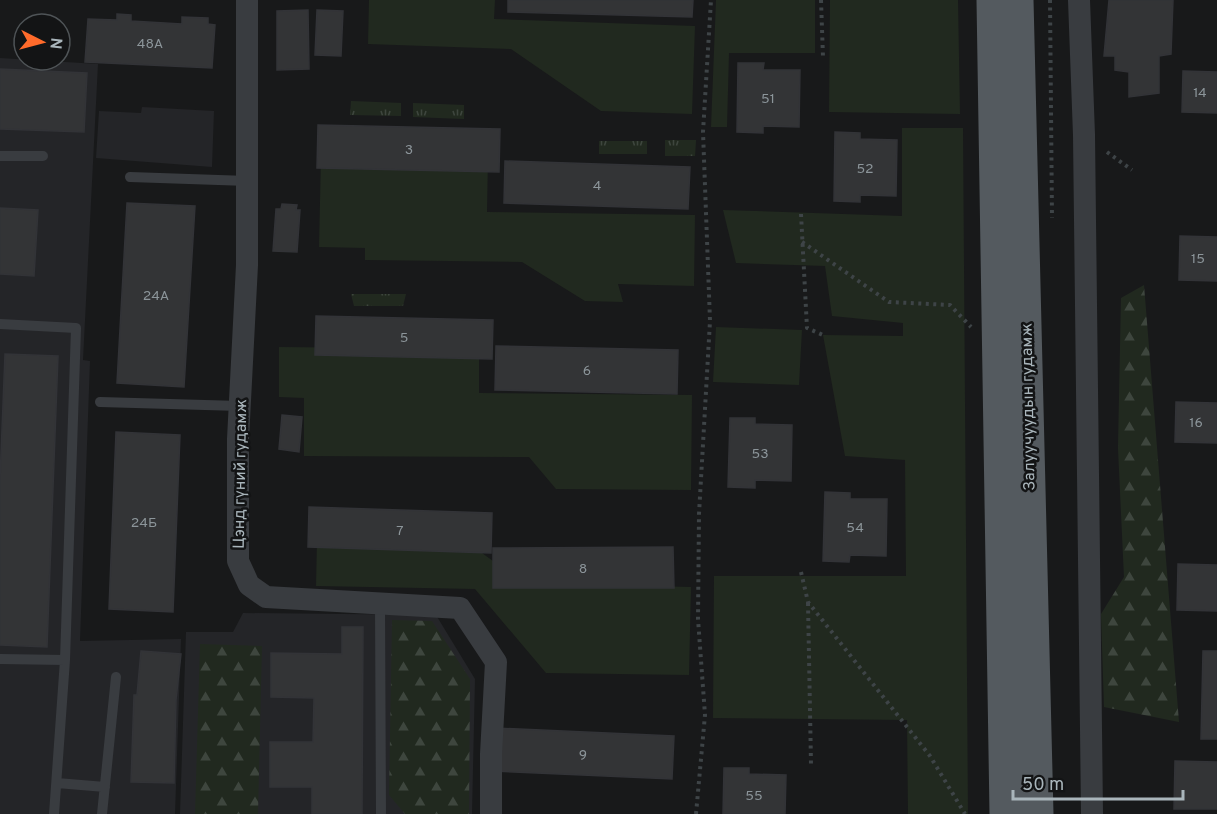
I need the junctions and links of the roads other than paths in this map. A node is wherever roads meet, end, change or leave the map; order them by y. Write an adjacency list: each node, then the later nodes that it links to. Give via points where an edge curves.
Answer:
1 (247, 0): 8 (street, Цэнд гүний гудамж)
2 (993, 0): 22 (main road, Залуучуудын гудамж)
3 (1017, 0): 23 (main road, Залуучуудын гудамж)
4 (1079, 0): 24 (street)
5 (0, 156): 6 (lane)
6 (43, 156)
7 (130, 177): 8 (lane)
8 (248, 181): 11 (street, Цэнд гүний гудамж)
9 (0, 324): 14 (lane, via 76,328)
10 (100, 402): 11 (lane)
11 (240, 406): 12 (street, Цэнд гүний гудамж, via 238,561 249,585 266,597)
12 (380, 606): 20 (lane); 21 (street, Цэнд гүний гудамж, via 460,608 496,662)
13 (0, 658): 14 (lane)
14 (65, 660): 16 (lane)
15 (116, 677): 17 (lane)
16 (57, 783): 17 (lane); 18 (lane)
17 (105, 787): 19 (lane)
18 (54, 814)
19 (102, 814)
20 (381, 814)
21 (491, 814)
22 (1006, 814)
23 (1037, 814)
24 (1092, 814)

